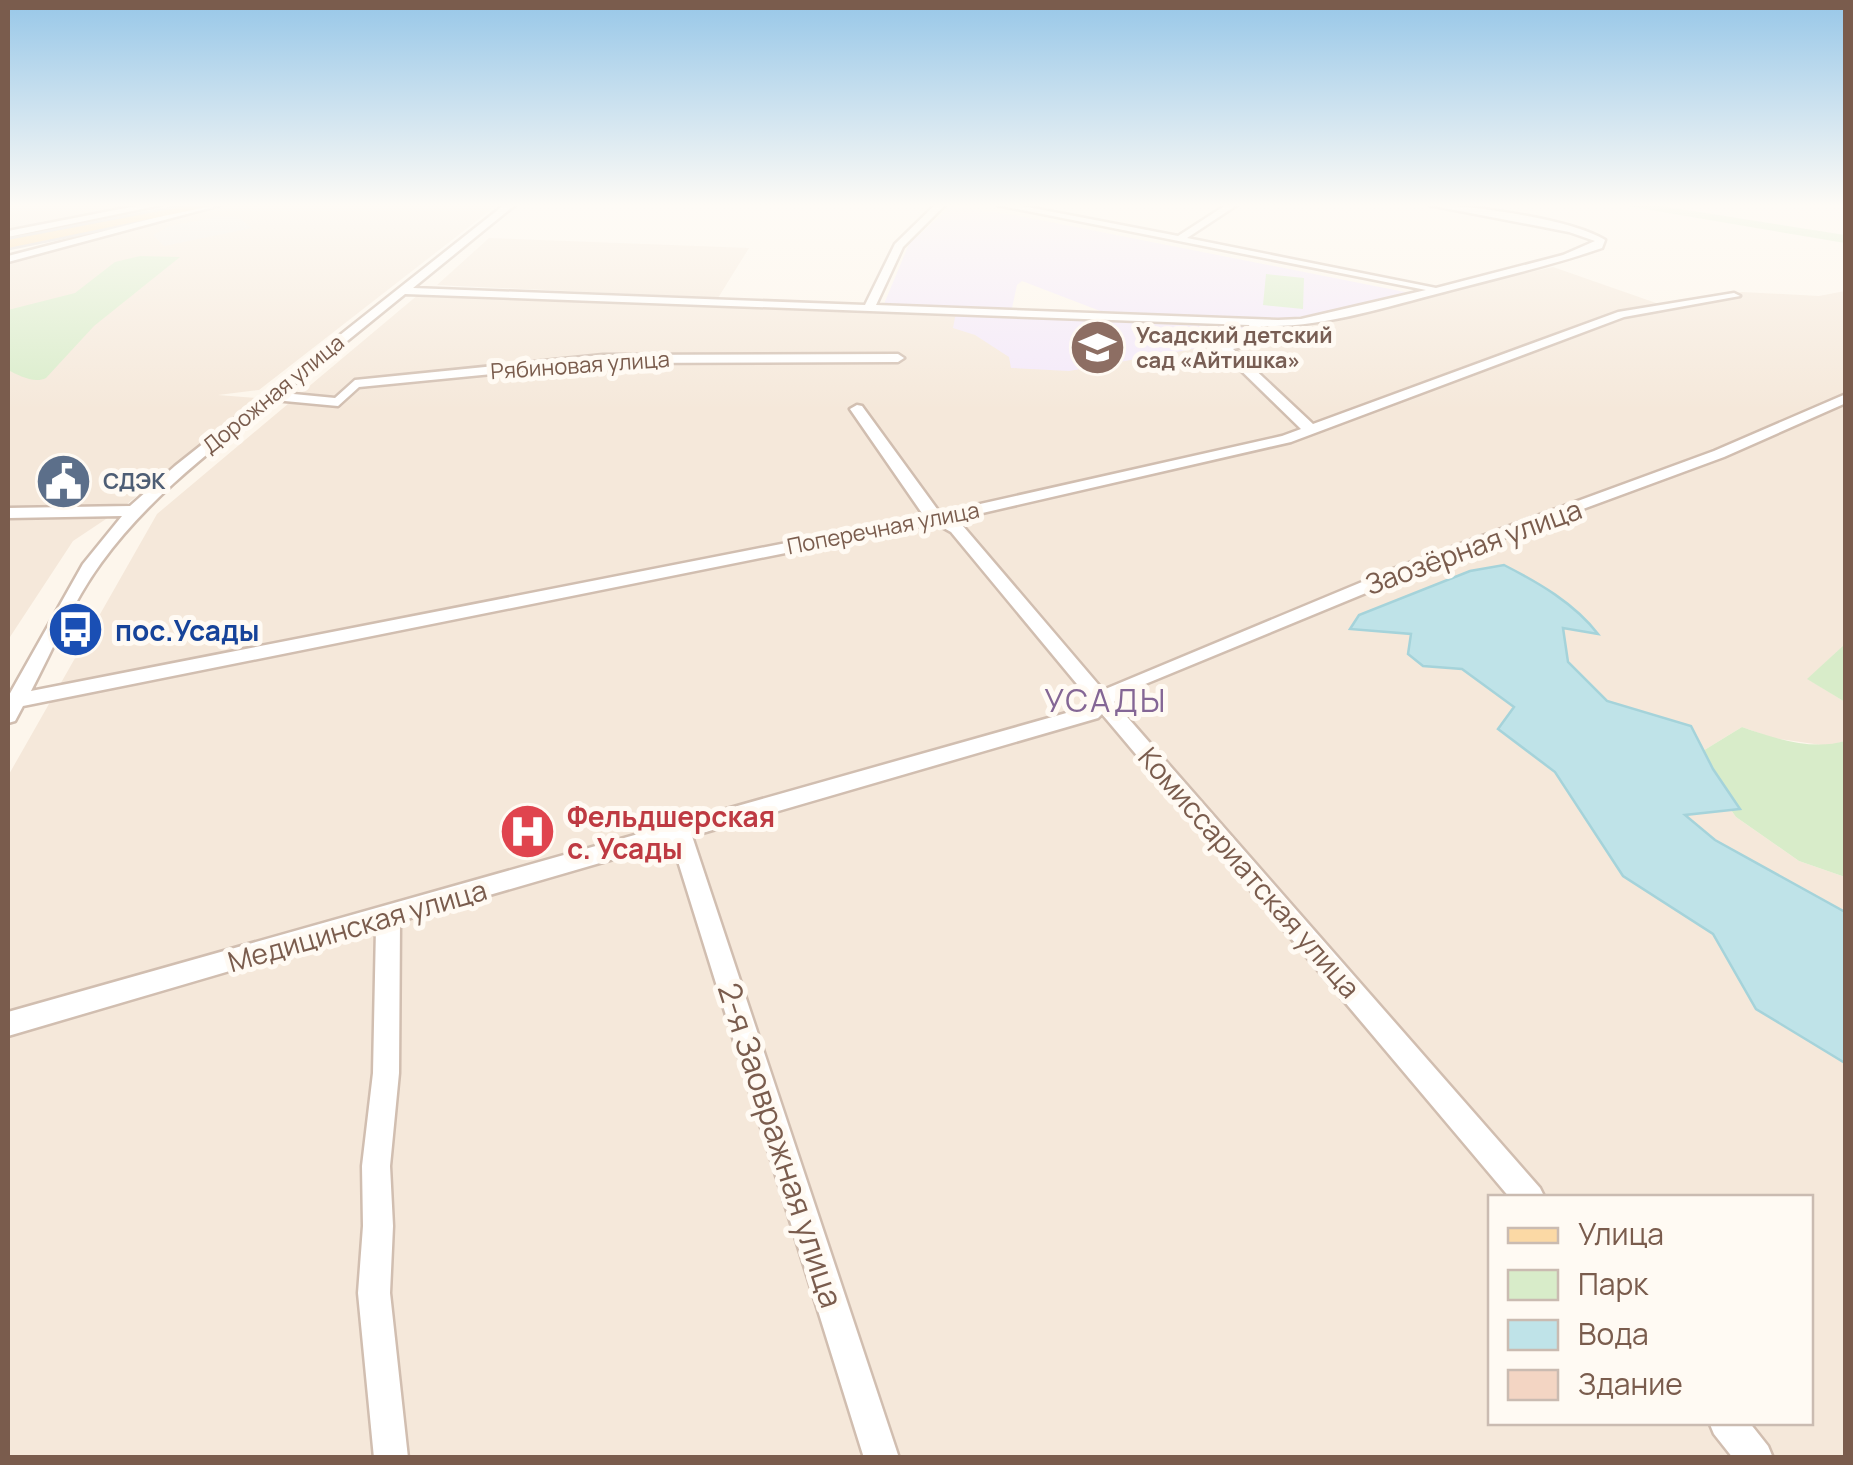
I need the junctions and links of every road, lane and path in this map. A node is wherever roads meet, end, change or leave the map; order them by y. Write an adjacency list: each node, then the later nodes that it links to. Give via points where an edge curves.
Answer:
1 (423, 273): 6 (street, Дорожная улица)
2 (886, 273): 8 (street)
3 (1360, 273): 5 (street)
4 (1505, 273): 5 (street)
5 (1443, 290): 9 (street, via 1300,322)
6 (400, 291): 8 (street); 11 (street, Дорожная улица)
7 (1734, 296): 14 (street, Поперечная улица, via 1622,314)
8 (869, 308): 9 (street)
9 (1254, 322): 14 (street, via 1260,339 1224,348)
10 (898, 358): 11 (street, Рябиновая улица, via 603,359 355,384 338,402)
11 (270, 396): 15 (street, Дорожная улица)
12 (1846, 398): 18 (street, Заозёрная улица, via 1662,479 1301,611)
13 (857, 409): 17 (street, Комиссариатская улица)
14 (1310, 428): 17 (street, Поперечная улица, via 1286,439)
15 (134, 511): 16 (street); 19 (street, Дорожная улица, via 91,564)
16 (8, 513)
17 (939, 518): 18 (street, Комиссариатская улица, via 958,529); 19 (street, Поперечная улица)
18 (1104, 700): 20 (street, Медицинская улица, via 1091,713); 23 (street, Комиссариатская улица)
19 (12, 709)
20 (680, 832): 21 (street, Медицинская улица); 26 (street, 2-я Заовражная улица)
21 (388, 917): 22 (street, Медицинская улица); 25 (street, via 374,1294)
22 (8, 1024)
23 (1527, 1195)
24 (1728, 1425): 27 (street)
25 (391, 1458)
26 (882, 1458)
27 (1756, 1458)

